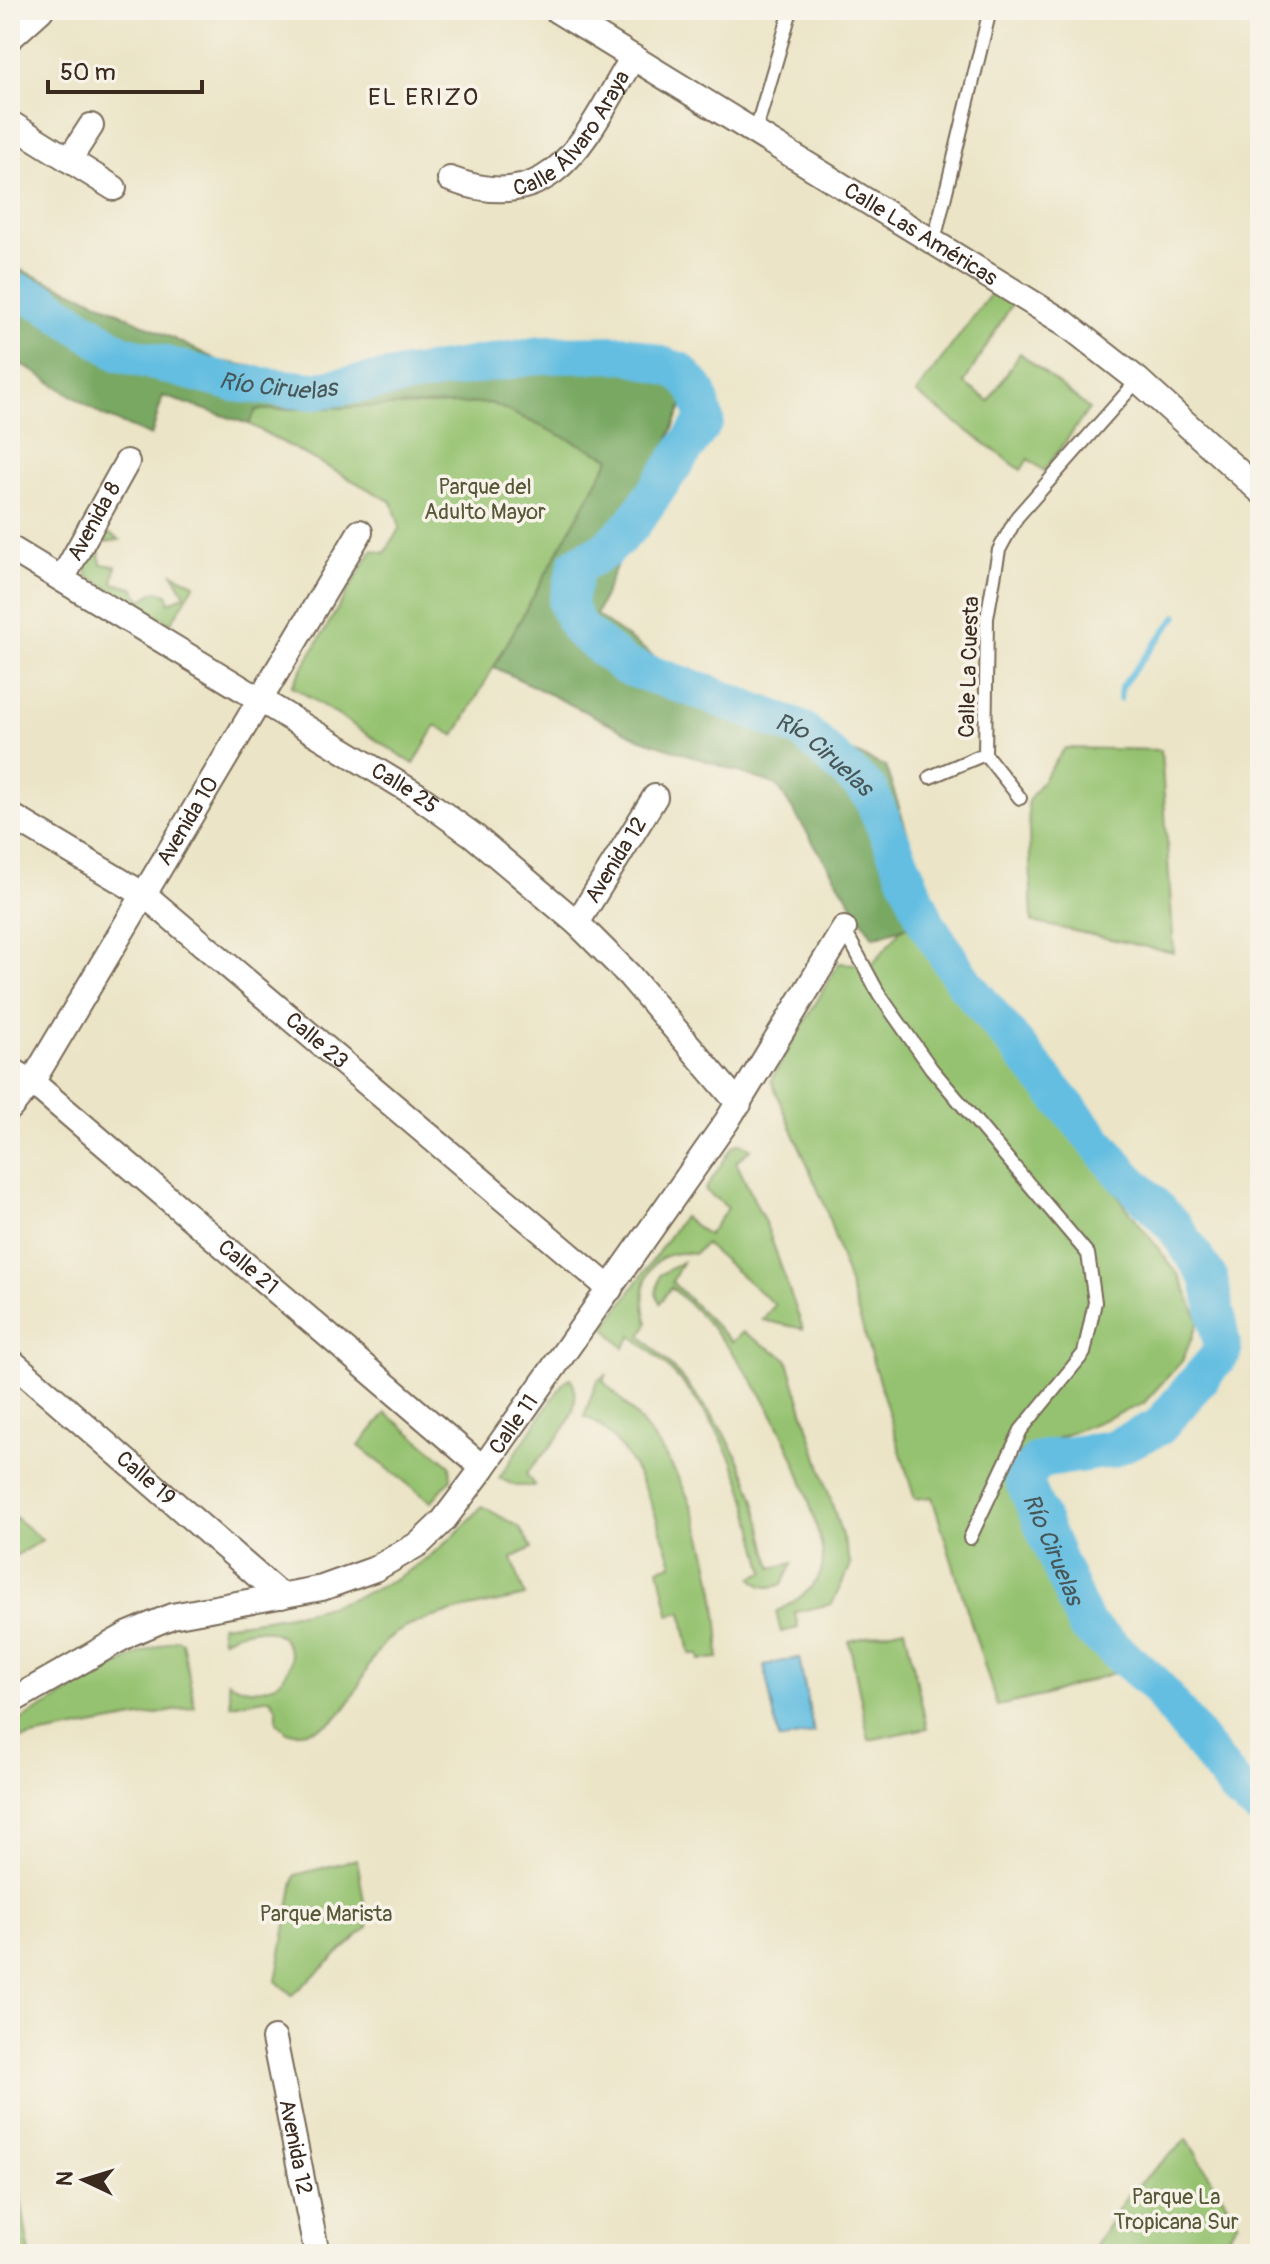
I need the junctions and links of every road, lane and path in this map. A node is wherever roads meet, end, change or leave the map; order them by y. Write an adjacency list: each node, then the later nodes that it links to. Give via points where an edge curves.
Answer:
1 (41, 10): 5 (street)
2 (556, 10): 6 (street, Calle Las Américas)
3 (791, 10): 9 (lane)
4 (990, 10): 13 (lane)
5 (10, 38)
6 (633, 57): 9 (street, Calle Las Américas); 11 (street, Calle Álvaro Araya, via 577,151 552,176 535,185 497,191)
7 (10, 123): 10 (street)
8 (91, 126): 10 (street)
9 (755, 133): 13 (street, Calle Las Américas)
10 (69, 160): 12 (street)
11 (450, 179)
12 (114, 188)
13 (934, 241): 14 (street, Calle Las Américas, via 1065,323)
14 (1138, 380): 16 (street, Calle Las Américas); 21 (lane, Calle La Cuesta, via 1017,517 999,550 987,618)
15 (127, 462): 19 (street, Avenida 8)
16 (1260, 491)
17 (360, 532): 20 (street, Avenida 10)
18 (10, 548): 19 (street, Calle 25)
19 (62, 579): 20 (street, Calle 25)
20 (260, 698): 26 (street, Avenida 10); 27 (street, Calle 25, via 417,795)
21 (985, 754): 22 (lane, Calle La Cuesta); 24 (lane)
22 (930, 777)
23 (655, 797): 27 (street, Avenida 12)
24 (1020, 798)
25 (10, 815): 26 (street, Calle 23)
26 (146, 896): 30 (street, Avenida 10); 33 (street, Calle 23)
27 (577, 923): 31 (street, Calle 25, via 629,975)
28 (844, 929): 31 (street, Calle 11); 36 (lane, via 879,994 931,1068 1088,1254 1095,1302 1084,1353 1021,1430)
29 (10, 1069): 30 (street, Calle 21)
30 (32, 1082): 32 (street, Avenida 10); 35 (street, Calle 21)
31 (739, 1104): 33 (street, Calle 11)
32 (10, 1108)
33 (610, 1289): 35 (street, Calle 11)
34 (10, 1360): 37 (street, Calle 19)
35 (483, 1468): 37 (street, Calle 11, via 443,1521 400,1556 355,1578)
36 (970, 1538)
37 (281, 1596): 38 (street, Calle 11, via 193,1610 150,1624)
38 (10, 1702)
39 (274, 2039): 40 (street, Avenida 12)
40 (317, 2254)

